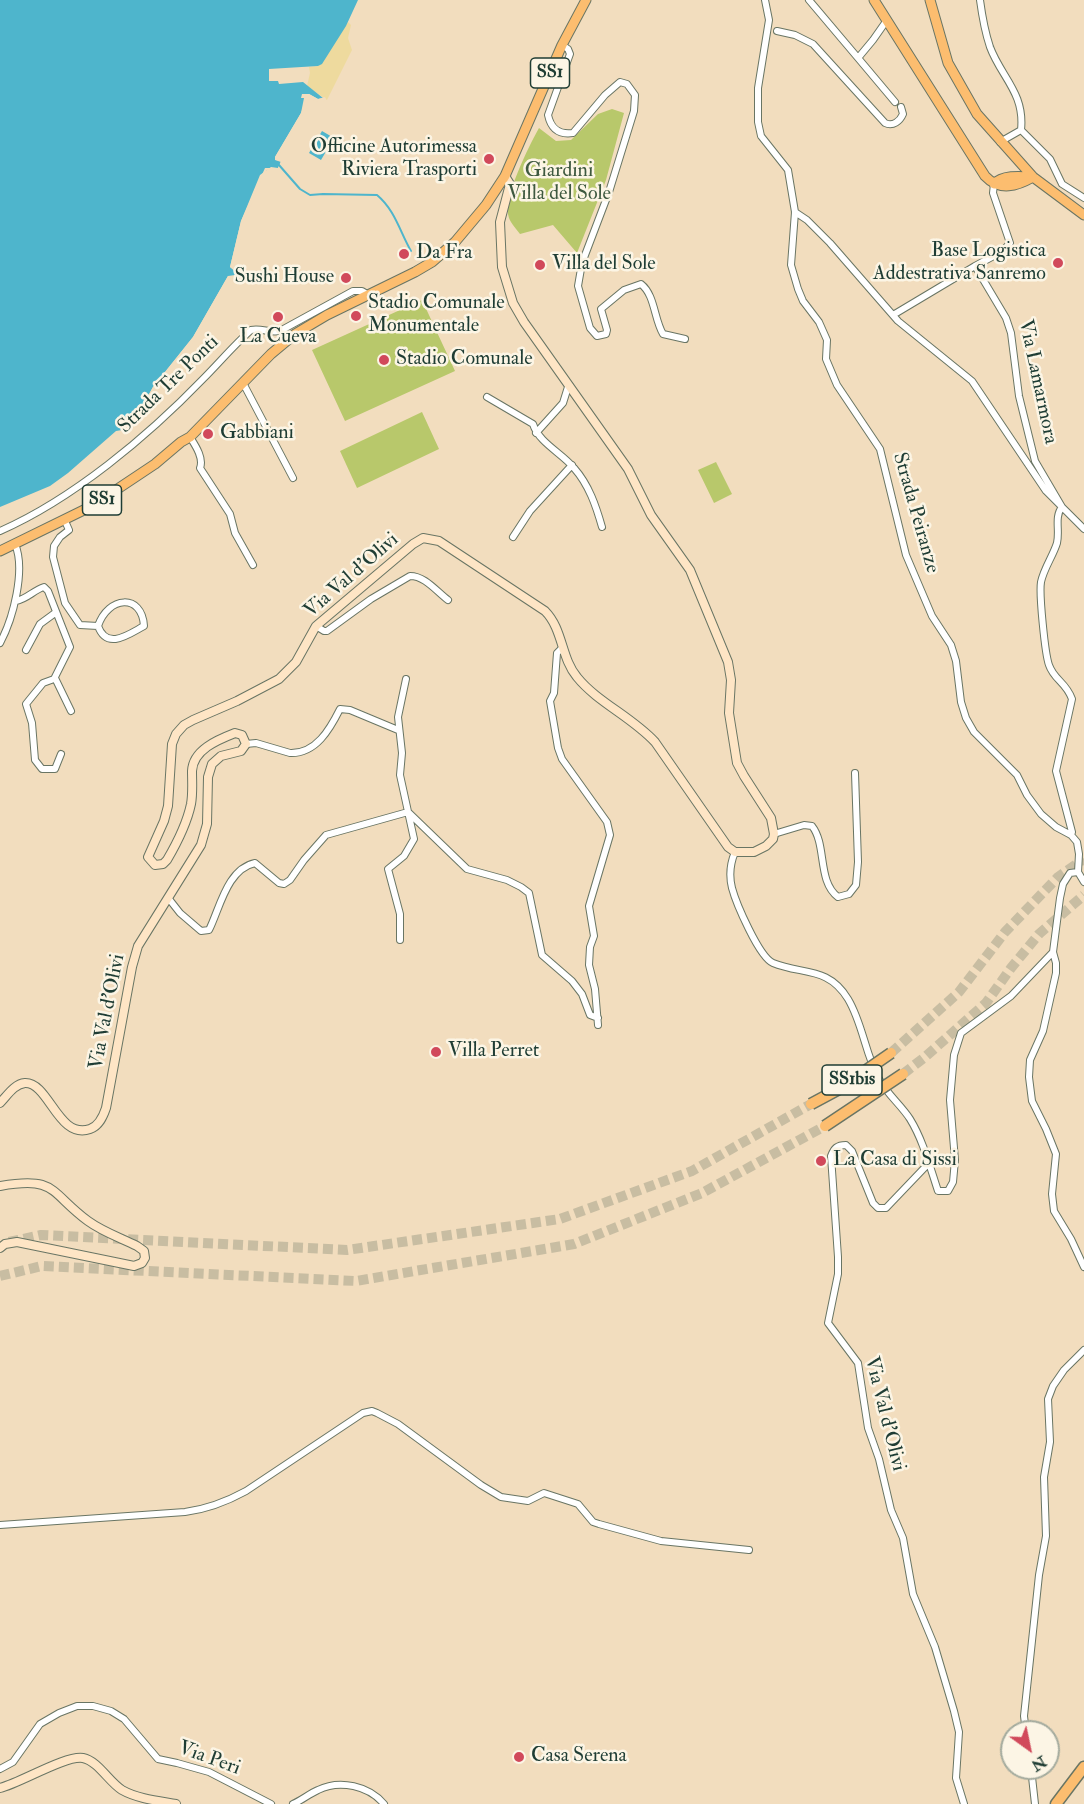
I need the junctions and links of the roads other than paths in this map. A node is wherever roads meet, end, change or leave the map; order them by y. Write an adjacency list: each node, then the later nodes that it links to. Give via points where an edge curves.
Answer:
1 (586, 0): 9 (main road, SS1)
2 (765, 0): 19 (street, Strada Peiranze, via 769,20 758,88 758,122 761,136 788,170)
3 (809, 0): 10 (street)
4 (874, 0): 7 (main road)
5 (930, 0): 14 (main road, via 948,63 977,114)
6 (980, 0): 13 (street, via 990,46 1017,100)
7 (887, 20): 10 (street); 17 (main road, via 980,169)
8 (777, 31): 12 (street, via 813,44 885,123 898,121 903,114)
9 (562, 45): 15 (main road, SS1); 24 (street, via 570,54 548,115 553,129 573,133 620,82 627,84 635,95 634,111 609,192 582,263 578,286 590,328 597,336 606,334 601,309 624,290 640,284 648,291 663,334)
10 (858, 58): 11 (street)
11 (895, 102)
12 (901, 107)
13 (1021, 130): 14 (street); 18 (street, via 1050,159 1062,184)
14 (1000, 142): 16 (main road)
15 (505, 176): 22 (main road, SS1, via 474,220 442,254 416,272); 26 (street, via 510,184 500,222 500,249 505,281 518,313)
16 (1034, 177): 17 (main road, via 1004,178); 20 (main road)
17 (994, 184): 21 (street, via 993,193 1010,240 1008,247)
18 (1084, 198)
19 (795, 212): 23 (street, Via Lamarmora, via 830,243); 58 (street, Strada Peiranze, via 790,265 793,276 827,340 826,359 837,385 880,449 906,555 932,616 954,653 966,718 974,732 1017,775 1041,814)
20 (1084, 215)
21 (975, 266): 23 (street); 32 (street, Via Lamarmora, via 1006,318 1035,461)
22 (367, 294): 25 (main road, SS1, via 295,334); 36 (street, Strada Tre Ponti, via 353,291 280,331 251,330 176,405 108,463 58,500)
23 (893, 315): 32 (street, Via Lamarmora, via 972,381 1046,491)
24 (685, 339)
25 (243, 383): 29 (main road, SS1); 31 (street)
26 (570, 386): 28 (street, via 563,403); 57 (street, via 628,469 651,515 690,570 728,662 729,713 737,763 771,818)
27 (488, 397): 28 (street, via 533,424)
28 (536, 433): 30 (street)
29 (190, 437): 33 (main road, SS1, via 125,485); 40 (street, via 201,459 200,468 230,514 235,533)
30 (572, 465): 34 (street, via 596,505); 37 (street, via 530,511)
31 (293, 477)
32 (1062, 507): 35 (street, Via Lamarmora); 58 (street, via 1058,512 1057,543 1040,594 1048,663 1072,699 1056,771)
33 (65, 521): 38 (main road, SS1); 44 (street, via 69,530 54,546 53,557 65,603 80,625)
34 (602, 527)
35 (1084, 529)
36 (0, 531)
37 (513, 537)
38 (15, 544): 39 (main road, SS1); 42 (street, via 19,554)
39 (0, 551)
40 (253, 565)
41 (448, 600): 45 (street, via 427,582 410,576 327,631)
42 (16, 601): 43 (street, via 44,586); 46 (street)
43 (55, 613): 48 (street, via 40,624); 49 (street, via 70,648)
44 (98, 626): 44 (street, via 108,607 116,603 131,603 144,626 117,640 108,639)
45 (316, 626): 47 (street, Via Val d'Olivi, via 413,544 428,537 545,611); 53 (street, Via Val d'Olivi, via 296,662 279,679 193,720 176,734 170,758 168,806 149,853 151,862 163,864 179,836 190,807 192,769 200,752 235,733 242,735)
46 (0, 643)
47 (563, 646): 56 (street, via 557,653 550,701 558,748 607,822 610,835 589,906 594,936 589,966 598,1022 590,1015 572,981 542,955 529,893 507,880 467,869); 59 (street, Via Val d'Olivi, via 579,680 655,742 723,841)
48 (26, 650)
49 (55, 678): 51 (street); 54 (street, via 43,683 26,704 35,760 42,769 55,769)
50 (406, 679): 52 (street)
51 (71, 711)
52 (398, 730): 53 (street, via 340,709 326,734 302,751 290,753); 56 (street, via 400,775)
53 (246, 744): 62 (street, Via Val d'Olivi, via 212,764 207,824 201,845)
54 (61, 754)
55 (855, 773): 57 (street, via 858,862 856,885 849,894 838,897 830,889 818,836 812,826)
56 (408, 812): 62 (street, via 326,836 284,884 255,863 247,865 228,887 209,930 201,931); 63 (street, via 414,839 404,856 388,869 400,914)
57 (774, 834): 59 (street, via 760,850)
58 (1071, 835): 60 (street, via 1078,847)
59 (735, 852): 70 (street, via 730,868 732,888 762,954 773,963 819,973 848,998 879,1079 910,1120)
60 (1078, 872): 61 (street); 64 (street, via 1070,873 1063,884)
61 (1084, 882)
62 (169, 899): 67 (street, Via Val d'Olivi, via 135,955 106,1108 100,1122 85,1130 70,1126 39,1090 27,1083 16,1086)
63 (400, 940)
64 (1053, 952): 70 (street, via 1011,996 961,1033 954,1055 950,1100 956,1160 948,1191 938,1191); 73 (street, via 1056,973 1042,1031 1030,1060 1029,1077 1032,1101 1056,1154 1054,1211)
65 (891, 1053): 68 (highway, SS1bis, bridge)
66 (903, 1074): 69 (highway, SS1bis, bridge)
67 (0, 1103)
68 (811, 1104)
69 (825, 1126)
70 (929, 1163): 86 (street, Via Val d'Olivi, via 894,1202 878,1209 852,1151 846,1145 834,1148 831,1156 838,1274 828,1323 858,1363 868,1428 903,1538 913,1594 935,1647 954,1711 959,1732 956,1778)
71 (0, 1186): 72 (street, via 29,1182 51,1188 92,1224 144,1251 145,1258 134,1266 17,1242)
72 (0, 1248)
73 (1084, 1267)
74 (1084, 1350): 77 (street, via 1064,1370 1048,1399 1046,1536)
75 (0, 1525): 76 (street, via 207,1509 228,1502 367,1412 398,1424 501,1497 528,1501 544,1493 578,1504 599,1524 661,1541)
76 (749, 1550)
77 (1024, 1720)
78 (1084, 1767): 88 (highway)
79 (0, 1769): 83 (street, Via Peri, via 13,1762 40,1724 77,1706 93,1706 124,1719 158,1759 209,1772)
80 (1032, 1780): 87 (street)
81 (0, 1788): 82 (street, via 70,1759 83,1758 127,1792)
82 (176, 1804)
83 (271, 1804)
84 (293, 1804): 85 (street, via 338,1784 365,1789)
85 (384, 1804)
86 (964, 1804)
87 (1035, 1804)
88 (1056, 1804)

